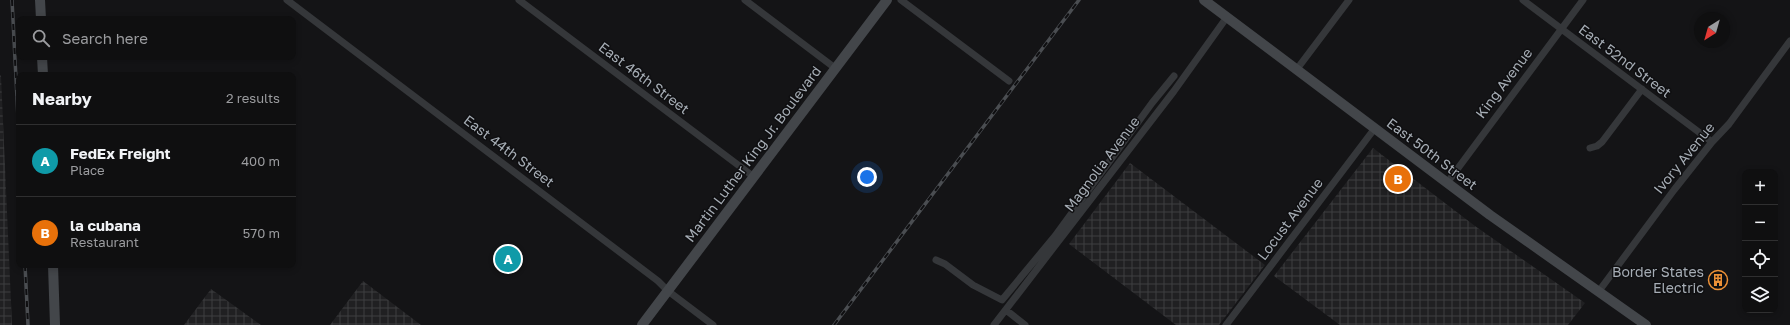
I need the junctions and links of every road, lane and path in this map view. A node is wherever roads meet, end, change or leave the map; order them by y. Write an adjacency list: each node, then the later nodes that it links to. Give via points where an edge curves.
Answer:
1 (40, 0): 11 (main road)
2 (287, 0): 29 (street, East 44th Street)
3 (519, 0): 25 (street, East 46th Street)
4 (745, 0): 16 (street)
5 (887, 0): 16 (main road, Martin Luther King Jr. Boulevard)
6 (901, 0): 20 (street)
7 (1204, 0): 12 (main road, East 50th Street)
8 (1349, 0): 17 (street)
9 (1523, 0): 13 (street, East 52nd Street)
10 (1583, 0): 13 (street, King Avenue)
11 (41, 16)
12 (1227, 17): 17 (main road, East 50th Street); 31 (street, Magnolia Avenue, via 1174,91)
13 (1561, 29): 21 (street, East 52nd Street); 26 (street, King Avenue)
14 (1790, 41): 23 (street, Ivory Avenue, via 1729,124)
15 (42, 60): 18 (main road)
16 (835, 68): 25 (main road, Martin Luther King Jr. Boulevard)
17 (1297, 69): 22 (main road, East 50th Street)
18 (43, 72)
19 (1174, 76): 27 (street, via 1054,236 1002,300 973,285)
20 (1009, 81)
21 (1642, 89): 23 (street, East 52nd Street); 24 (street, via 1602,142)
22 (1375, 128): 26 (main road, East 50th Street); 37 (street, Locust Avenue)
23 (1712, 142): 30 (street, Ivory Avenue)
24 (1590, 148)
25 (754, 177): 29 (main road, Martin Luther King Jr. Boulevard)
26 (1447, 183): 30 (main road, East 50th Street)
27 (936, 260)
28 (53, 268): 32 (main road)
29 (668, 291): 33 (main road, Martin Luther King Jr. Boulevard); 34 (street, East 44th Street)
30 (1599, 291): 38 (main road, East 50th Street)
31 (1006, 310): 35 (street, Magnolia Avenue); 36 (street)
32 (55, 325)
33 (642, 325)
34 (713, 325)
35 (994, 325)
36 (1026, 325)
37 (1226, 325)
38 (1646, 325)

